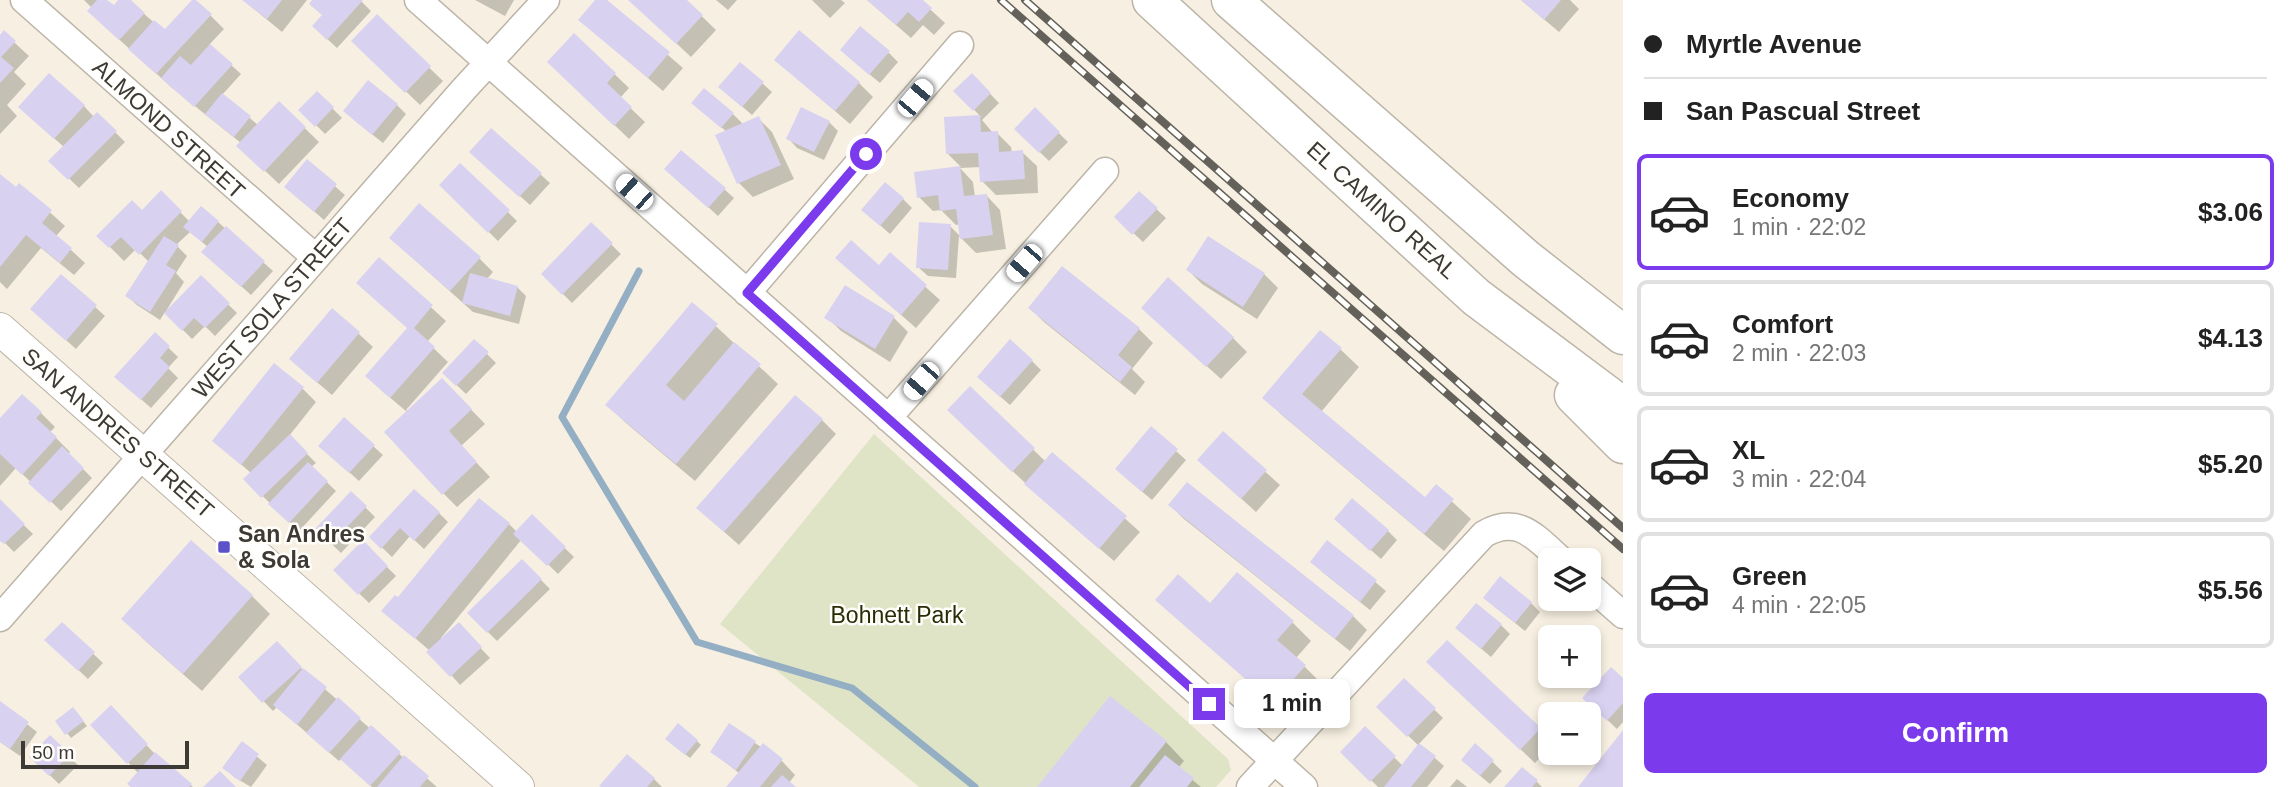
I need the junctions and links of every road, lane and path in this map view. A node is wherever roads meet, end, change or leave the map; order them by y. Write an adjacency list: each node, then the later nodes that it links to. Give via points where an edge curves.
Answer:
1 (24, 0): 9 (street, ALMOND STREET)
2 (418, 0): 7 (street)
3 (546, 0): 7 (street, WEST SOLA STREET)
4 (1152, 0): 11 (highway, EL CAMINO REAL)
5 (1231, 0): 13 (highway, via 1526,259)
6 (960, 45): 10 (street)
7 (488, 63): 9 (street, WEST SOLA STREET); 10 (street)
8 (1105, 171): 15 (street)
9 (316, 258): 17 (street, WEST SOLA STREET)
10 (747, 293): 15 (street)
11 (1476, 297): 14 (highway, EL CAMINO REAL); 16 (highway)
12 (0, 329): 17 (street, SAN ANDRES STREET)
13 (1623, 335)
14 (1623, 407)
15 (888, 418): 22 (street)
16 (1623, 444)
17 (142, 455): 21 (street, WEST SOLA STREET); 23 (street, SAN ANDRES STREET)
18 (1547, 548): 22 (street, via 1521,528 1508,525 1484,534)
19 (1601, 596): 20 (street)
20 (1623, 615)
21 (0, 618)
22 (1273, 761): 24 (street); 25 (street)
23 (518, 787)
24 (1250, 787)
25 (1304, 787)

